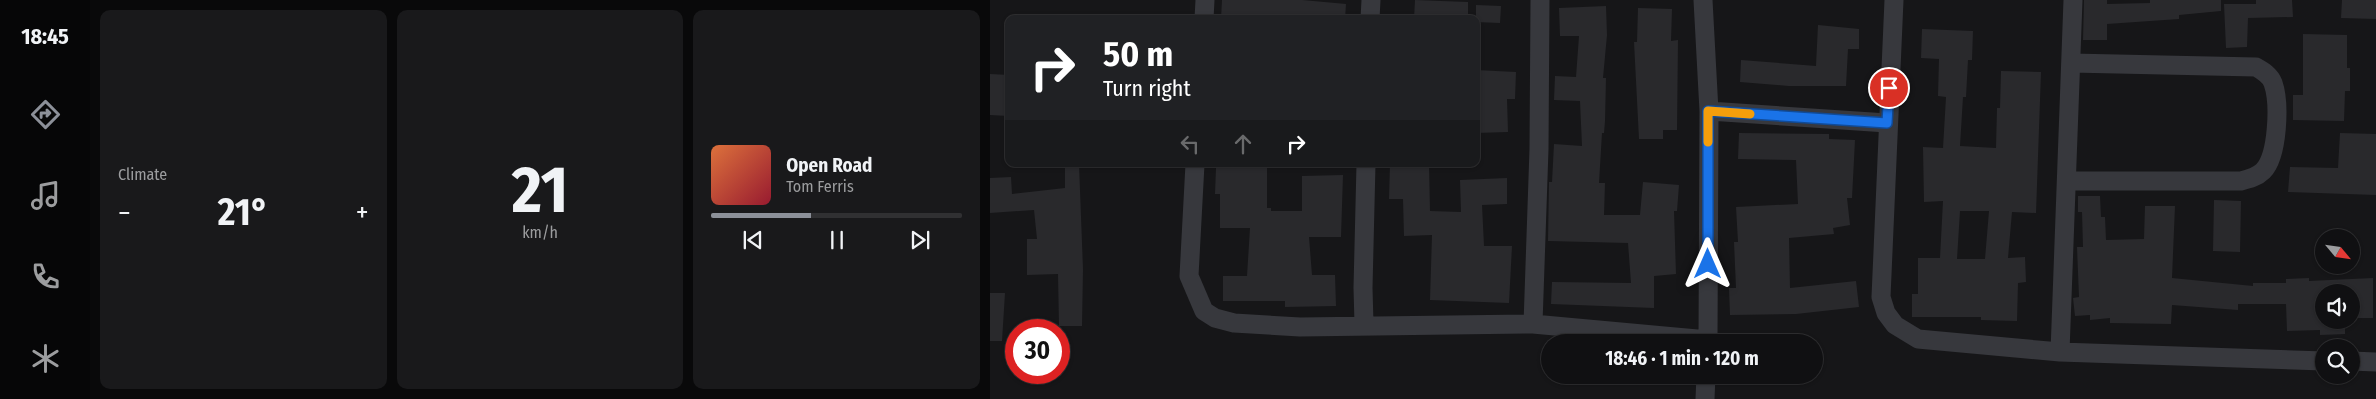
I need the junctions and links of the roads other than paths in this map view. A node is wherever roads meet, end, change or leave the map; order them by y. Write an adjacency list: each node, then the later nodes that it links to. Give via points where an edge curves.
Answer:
1 (1205, 0): 7 (street)
2 (1371, 0): 8 (street)
3 (1540, 0): 16 (street)
4 (1703, 0): 10 (street)
5 (1894, 0): 11 (street)
6 (2074, 0): 9 (street)
7 (1204, 15)
8 (1370, 15)
9 (2071, 63): 14 (street); 14 (street, via 2256,68 2269,76 2273,83 2277,124 2272,154 2263,171 2242,181)
10 (1708, 111): 11 (street); 18 (street)
11 (1887, 123): 19 (street, via 1881,297 1886,313 1895,324 1918,339)
12 (1195, 167): 15 (street, via 1189,276 1204,311 1214,318 1234,323 1300,327)
13 (1366, 167): 15 (street)
14 (2068, 181): 19 (street)
15 (1364, 324): 16 (street)
16 (1533, 324): 17 (street)
17 (1636, 334)
18 (1708, 334)
19 (2060, 352): 20 (street)
20 (2315, 360)
21 (2360, 361): 22 (street)
22 (2376, 362)
23 (1706, 384): 24 (street)
24 (1705, 399)

